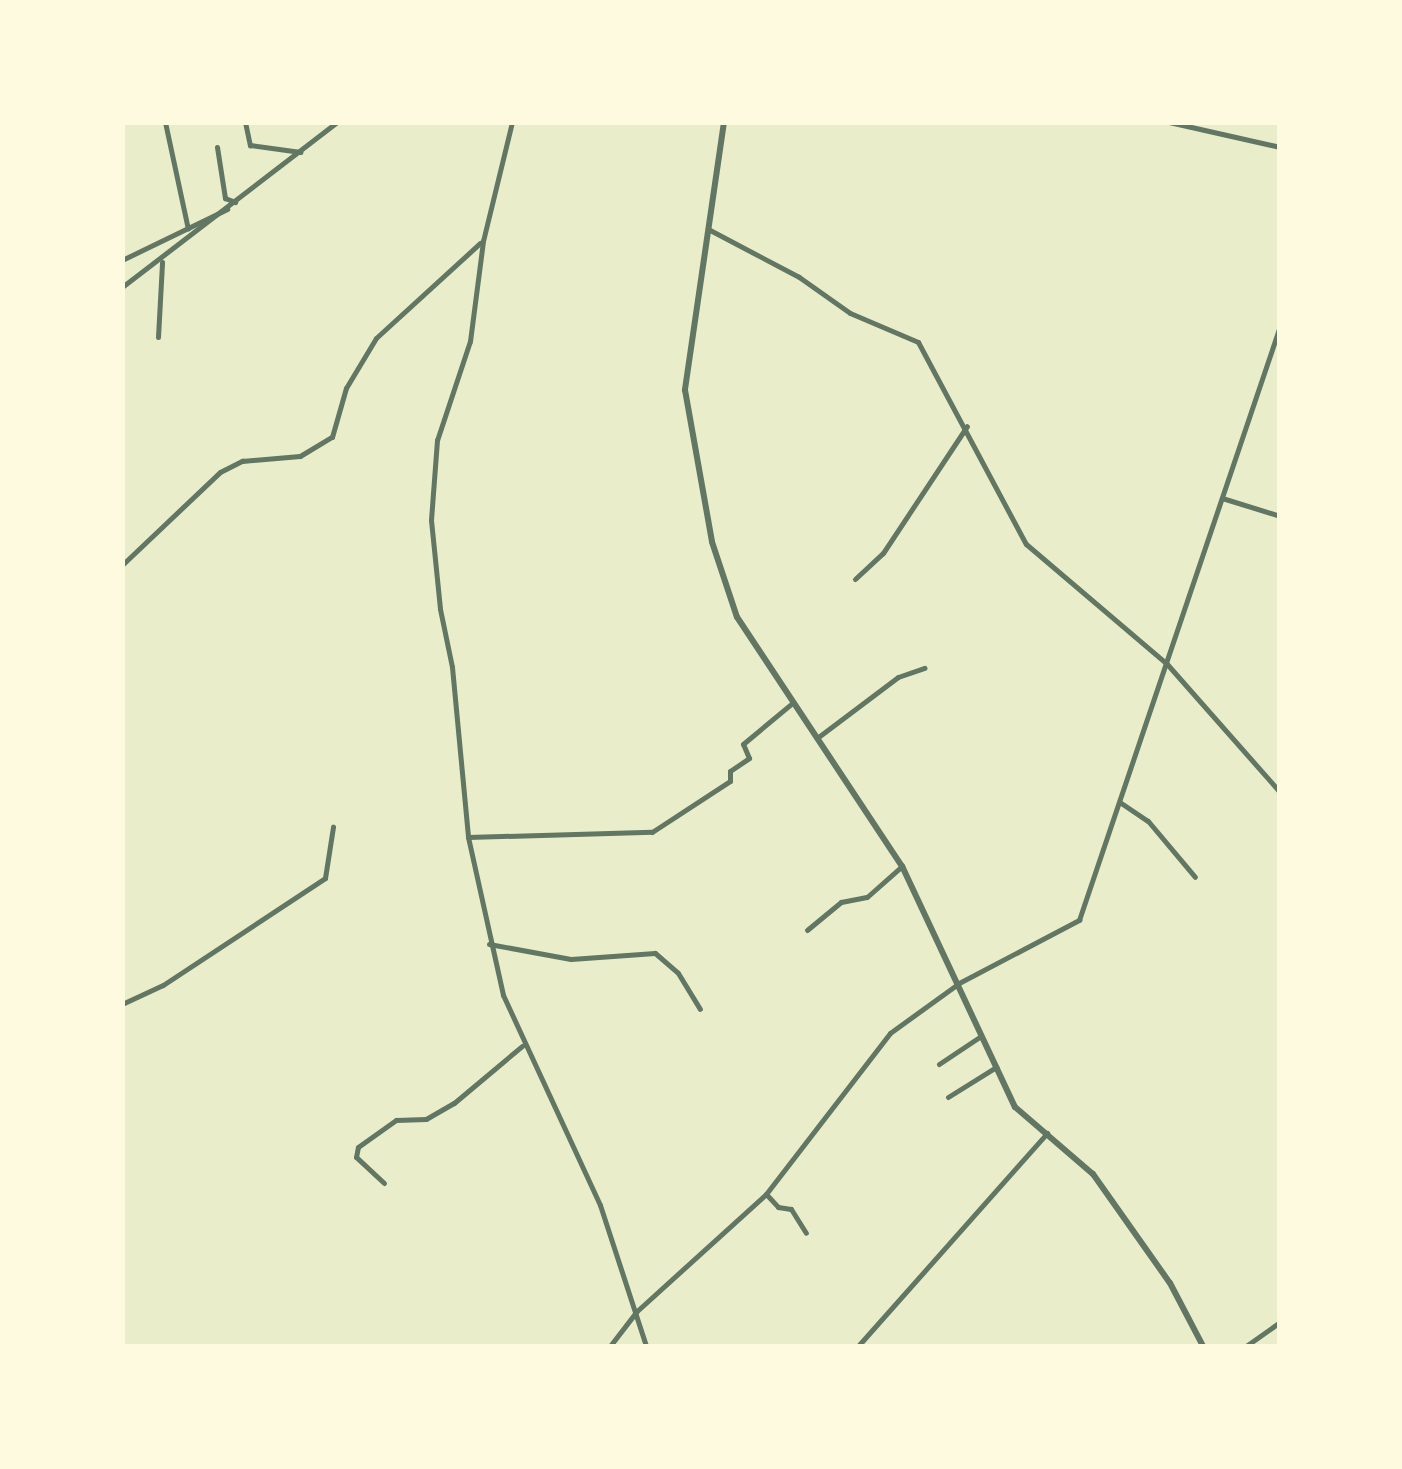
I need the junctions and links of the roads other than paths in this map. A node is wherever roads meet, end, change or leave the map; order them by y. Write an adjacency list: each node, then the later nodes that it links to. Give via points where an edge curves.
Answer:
1 (165, 122): 12 (street)
2 (245, 122): 9 (street, via 250,145)
3 (337, 122): 9 (street)
4 (512, 122): 14 (street)
5 (724, 122): 13 (street)
6 (1169, 122): 8 (street)
7 (217, 147): 10 (street, via 225,198)
8 (1280, 147)
9 (301, 152): 10 (street)
10 (238, 202): 11 (street)
11 (230, 208): 12 (street); 16 (street)
12 (188, 228): 15 (street)
13 (708, 228): 20 (street, via 850,313 918,342); 27 (street, via 685,390 690,438 712,542 737,617)
14 (483, 242): 23 (street, via 376,338 346,388 332,437 300,456 242,461 220,472); 32 (street, via 470,341 437,440 431,520)
15 (122, 260)
16 (163, 260): 17 (street); 19 (street)
17 (122, 286)
18 (1280, 326): 21 (street)
19 (158, 336)
20 (967, 426): 24 (street, via 882,553); 25 (street, via 1026,544)
21 (1222, 498): 22 (street); 25 (street)
22 (1280, 516)
23 (122, 565)
24 (855, 579)
25 (1167, 664): 29 (street); 30 (street)
26 (924, 668): 28 (street, via 898,677)
27 (792, 704): 28 (street); 32 (street, via 744,744 748,758 730,771 730,781 652,832)
28 (817, 738): 33 (street, via 864,799)
29 (1280, 792)
30 (1120, 804): 34 (street, via 1148,821); 37 (street, via 1080,920)
31 (333, 827): 38 (street, via 325,878)
32 (468, 837): 36 (street)
33 (902, 866): 35 (street, via 867,897 841,902); 37 (street)
34 (1195, 877)
35 (807, 930)
36 (489, 944): 39 (street, via 571,959 655,953 678,973); 41 (street)
37 (960, 983): 40 (street); 47 (street, via 871,1053)
38 (123, 1003)
39 (700, 1009)
40 (984, 1034): 42 (street); 43 (street)
41 (522, 1046): 46 (street, via 454,1104 426,1118 396,1120 358,1147 356,1157); 49 (street, via 600,1205)
42 (939, 1064)
43 (996, 1067): 44 (street); 45 (street, via 1016,1106)
44 (948, 1097)
45 (1047, 1133): 53 (street); 54 (street, via 1094,1174 1170,1284)
46 (384, 1183)
47 (766, 1194): 48 (street, via 778,1208 791,1209); 49 (street)
48 (806, 1233)
49 (637, 1312): 51 (street); 52 (street)
50 (1280, 1322): 55 (street)
51 (610, 1346)
52 (646, 1346)
53 (858, 1346)
54 (1203, 1346)
55 (1246, 1346)

